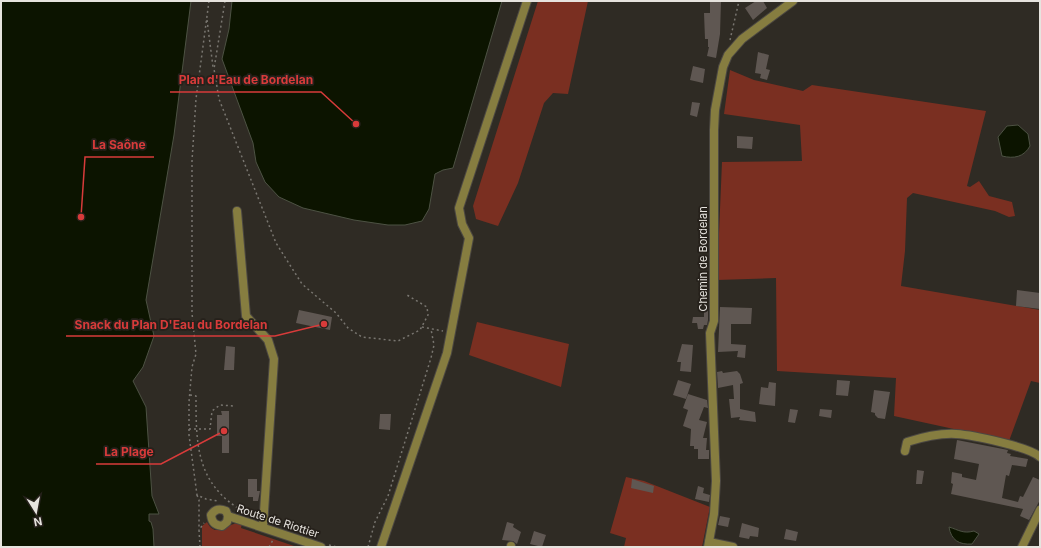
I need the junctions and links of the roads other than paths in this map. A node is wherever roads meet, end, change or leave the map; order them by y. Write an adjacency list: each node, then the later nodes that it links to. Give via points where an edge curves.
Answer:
1 (527, 1): 11 (street, via 459,208 468,238 447,353)
2 (793, 1): 9 (street, Chemin de Bordelan, via 751,31 728,55 722,68 715,110 714,321 710,333 716,481 714,514)
3 (237, 211): 8 (street, via 246,316 268,340 274,359)
4 (905, 451): 5 (street, via 907,442 926,436 957,434 1018,447)
5 (1040, 457)
6 (1040, 510): 13 (street)
7 (227, 514): 7 (street, Route de Riottier, via 227,522 222,526 216,525 211,515 214,510 220,509); 8 (street, Route de Riottier)
8 (263, 527): 10 (street, Route de Riottier)
9 (708, 546): 12 (street)
10 (321, 547)
11 (381, 547)
12 (733, 547)
13 (1022, 547)

